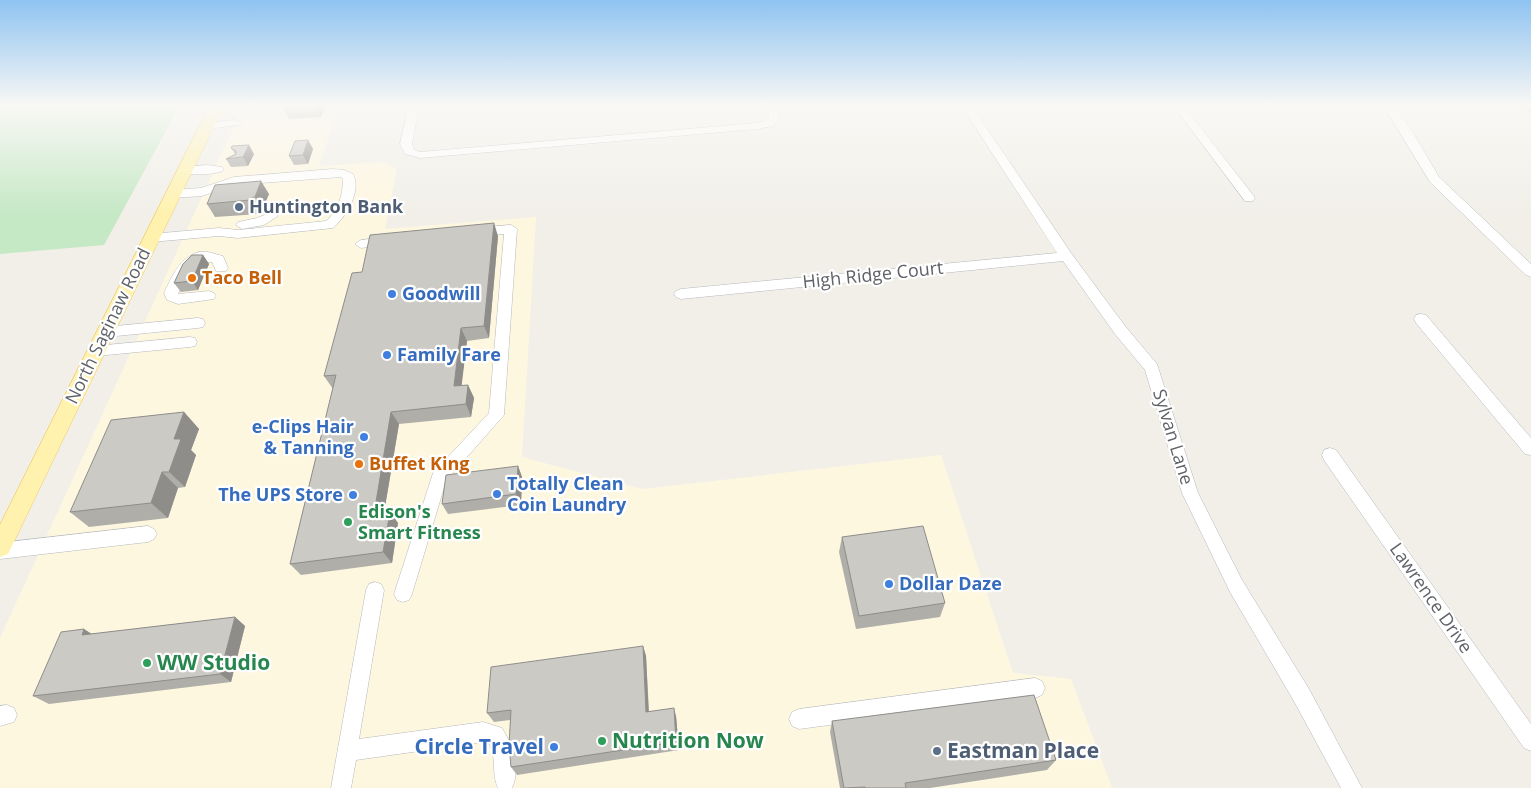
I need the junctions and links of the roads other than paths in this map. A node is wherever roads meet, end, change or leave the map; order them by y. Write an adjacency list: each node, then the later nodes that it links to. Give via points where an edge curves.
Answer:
1 (198, 142): 8 (main road, North Saginaw Road)
2 (406, 142): 3 (street, via 409,152 420,155)
3 (574, 142)
4 (990, 142): 17 (street, Sylvan Lane)
5 (1206, 142): 10 (street)
6 (1412, 142): 19 (street, via 1434,179)
7 (227, 161): 8 (street, via 213,170)
8 (184, 171): 9 (main road, North Saginaw Road)
9 (173, 194): 12 (street, via 202,192 234,181 333,173 349,177 341,214 329,224 238,234); 14 (main road, North Saginaw Road)
10 (1249, 198)
11 (272, 216): 12 (street)
12 (219, 232): 14 (street)
13 (464, 234): 32 (street, via 511,229 496,415 439,478)
14 (151, 238): 24 (main road, North Saginaw Road)
15 (408, 239): 16 (street)
16 (361, 244)
17 (1066, 256): 20 (street, High Ridge Court); 39 (street, Sylvan Lane, via 1152,368 1190,493 1236,586)
18 (221, 268): 21 (street, via 218,259 210,256 195,258 185,263 171,293 178,299)
19 (1531, 272)
20 (681, 294)
21 (209, 296)
22 (1421, 319): 27 (street)
23 (198, 323): 24 (street)
24 (106, 332): 26 (main road, North Saginaw Road)
25 (190, 342): 26 (street)
26 (96, 351): 30 (main road, North Saginaw Road)
27 (1531, 449)
28 (1330, 455): 35 (street, Lawrence Drive)
29 (148, 534): 30 (street)
30 (0, 549)
31 (375, 590): 36 (street)
32 (403, 594)
33 (1035, 688): 34 (street)
34 (799, 719)
35 (1531, 741)
36 (347, 751): 37 (street, via 484,732 495,735 503,747); 38 (street)
37 (505, 782)
38 (341, 788)
39 (1352, 788)

